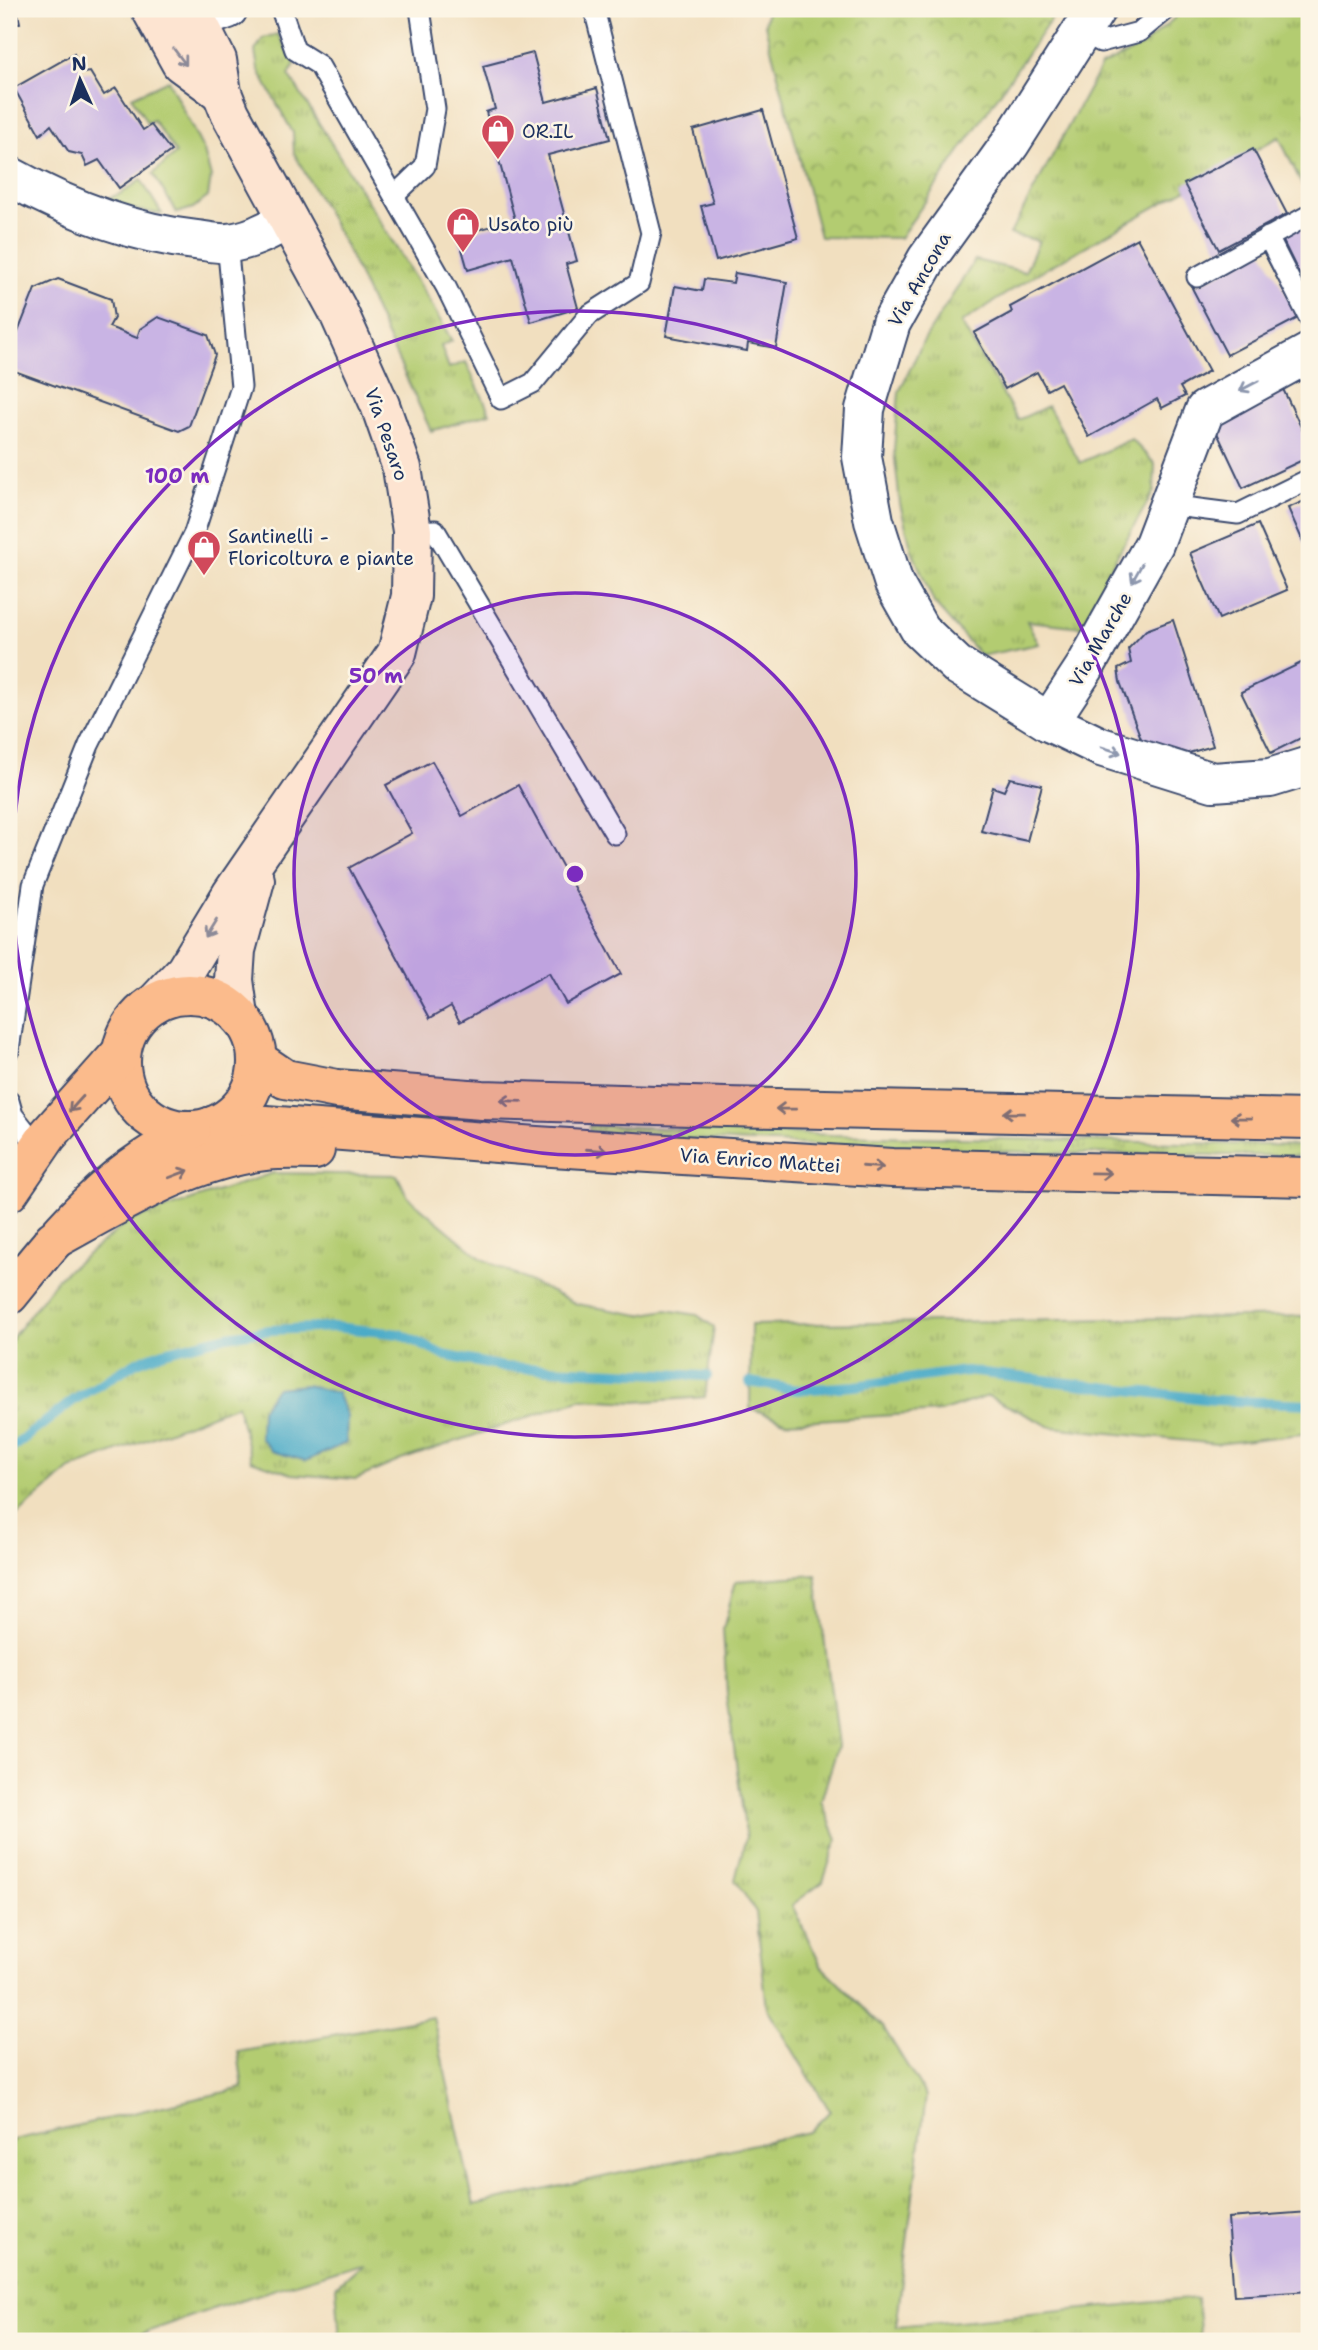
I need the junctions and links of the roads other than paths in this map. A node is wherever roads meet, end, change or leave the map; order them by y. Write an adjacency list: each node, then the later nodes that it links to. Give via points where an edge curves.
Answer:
1 (151, 9): 8 (street, Via Pesaro, one-way to 8, via 181,63)
2 (281, 9): 10 (lane, via 295,50 319,65)
3 (420, 9): 10 (lane, via 435,109 425,166)
4 (594, 9): 10 (lane, via 651,233 639,283 589,315 533,383 501,400 446,287)
5 (1167, 9): 7 (lane, via 1139,32 1101,42)
6 (197, 12): 8 (street, Via Pesaro, via 217,60)
7 (1089, 20): 21 (street, Via Ancona, via 1010,144 927,259 891,323 865,408 862,457 874,521 894,584 920,630 957,665)
8 (222, 93): 12 (street, Via Pesaro)
9 (9, 176): 14 (street, via 109,222 174,238)
10 (394, 196)
11 (1309, 215): 13 (lane)
12 (288, 220): 14 (street, via 256,237); 20 (street, Via Pesaro, via 337,309 380,405 402,468)
13 (1268, 237): 15 (lane); 16 (lane)
14 (228, 243): 27 (lane, via 241,387 194,533 89,745 33,885)
15 (1197, 277)
16 (1309, 318)
17 (1309, 354): 19 (street, Via Marche, one-way to 19, via 1205,410)
18 (1309, 479): 19 (lane, via 1238,514)
19 (1168, 505): 21 (street, Via Marche, one-way to 21, via 1147,555)
20 (412, 531): 23 (lane, via 435,530); 24 (street, Via Pesaro, via 411,596 397,653)
21 (1049, 723): 22 (street, one-way to 22, via 1101,747 1213,782 1270,778)
22 (1309, 766)
23 (615, 834)
24 (261, 851): 25 (street, Via Pesaro, one-way to 25, via 185,971); 26 (street, Via Pesaro, via 236,950)
25 (155, 1003): 26 (main road, via 176,995 200,995 221,1002); 28 (main road, via 127,1033)
26 (239, 1016): 29 (main road, via 255,1044)
27 (9, 1050)
28 (121, 1054): 32 (main road, via 122,1077 131,1099 146,1116 167,1127); 34 (main road, one-way to 34)
29 (257, 1060): 31 (main road, one-way to 29, via 482,1100 337,1089 285,1079); 32 (main road, via 245,1101)
30 (9, 1101): 34 (lane, via 13,1115)
31 (1309, 1119)
32 (201, 1128): 33 (main road, Via Enrico Mattei, via 266,1125); 37 (main road, Via Enrico Mattei, via 158,1149 100,1193)
33 (536, 1146): 35 (main road, Via Enrico Mattei, one-way to 35, via 892,1168); 37 (main road, one-way to 33, via 157,1183 209,1163 266,1151)
34 (39, 1149): 36 (main road)
35 (1309, 1177)
36 (9, 1192)
37 (53, 1240): 38 (main road, Via Enrico Mattei)
38 (9, 1294)

